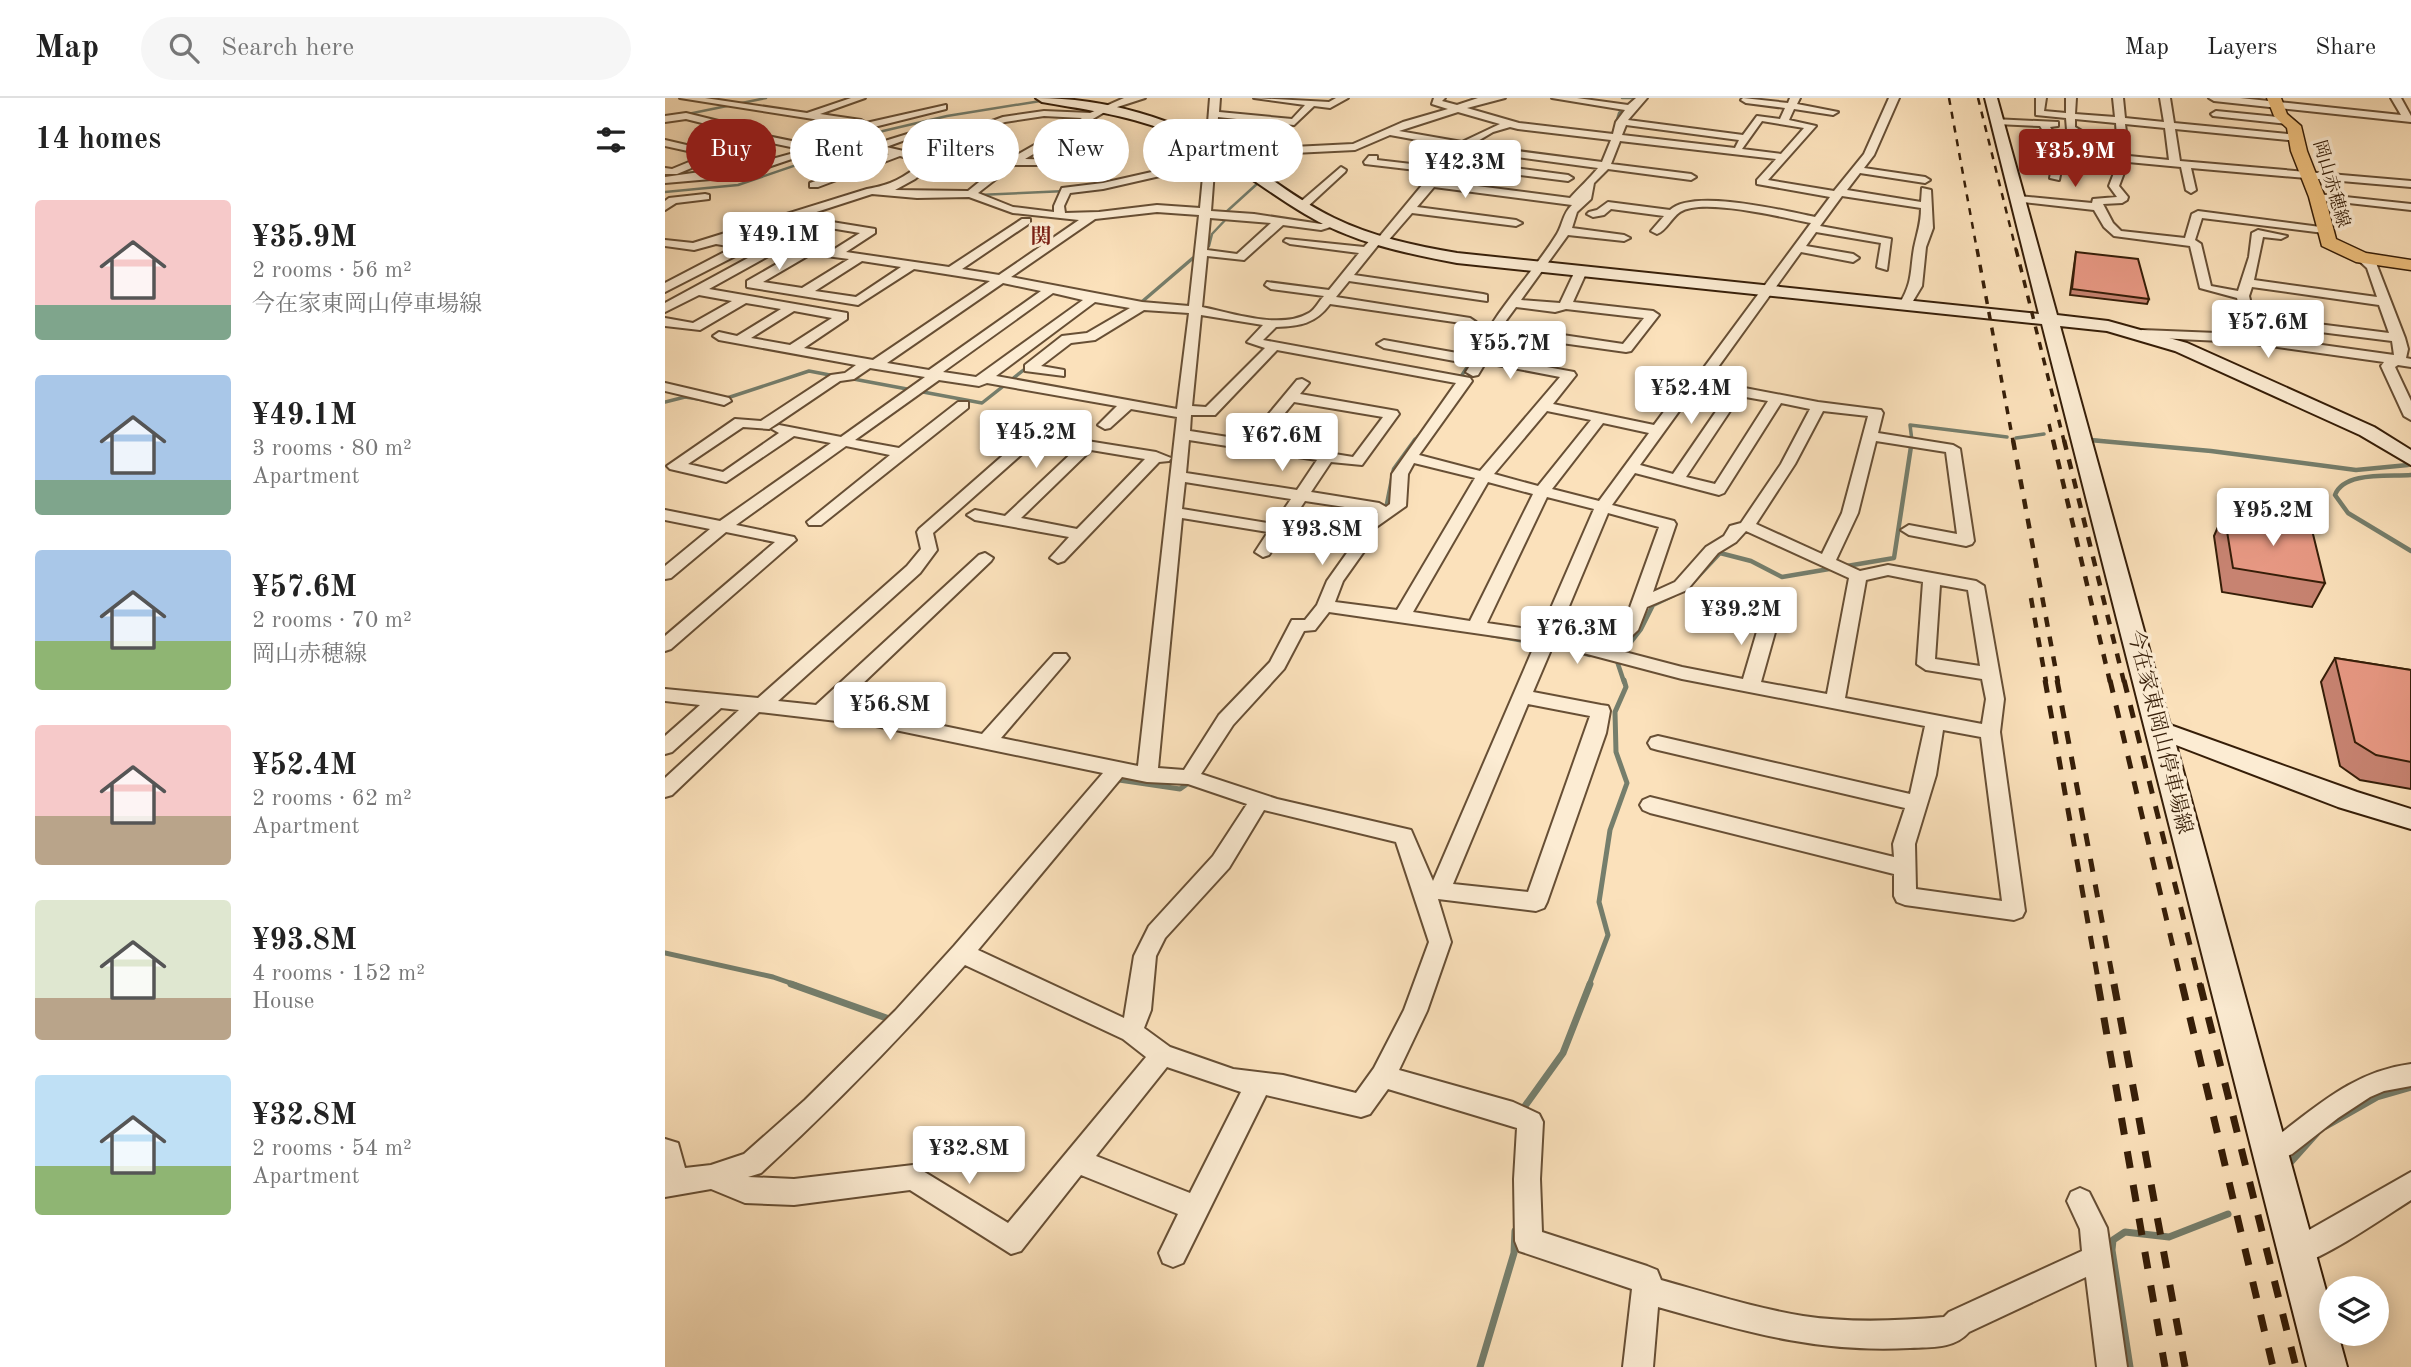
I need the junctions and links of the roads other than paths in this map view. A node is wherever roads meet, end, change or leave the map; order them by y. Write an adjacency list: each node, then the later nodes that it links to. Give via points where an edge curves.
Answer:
1 (685, 98): 24 (street)
2 (774, 98): 24 (street)
3 (1140, 98): 34 (street)
4 (1215, 98): 36 (street)
5 (1343, 98): 26 (street, via 1331,105)
6 (1440, 98): 29 (street, via 1435,102)
7 (1500, 98): 29 (street)
8 (1557, 98): 28 (street)
9 (1642, 98): 28 (street)
10 (1894, 98): 83 (street, via 1869,155)
11 (2041, 98): 50 (street, via 2039,113)
12 (2071, 98): 50 (street)
13 (2118, 98): 51 (street)
14 (2165, 98): 58 (street)
15 (2213, 98): 23 (street); 37 (street)
16 (2337, 98): 32 (street)
17 (2396, 98): 46 (street)
18 (852, 99): 38 (street)
19 (1253, 99): 26 (street)
20 (1050, 100): 34 (main road); 40 (street)
21 (1746, 100): 22 (street)
22 (1793, 100): 35 (street); 54 (street)
23 (2275, 102): 31 (street); 52 (main road, 岡山赤穂線)
24 (731, 103): 33 (street); 39 (street)
25 (1238, 104): 36 (street)
26 (1311, 104): 36 (street, via 1294,122)
27 (943, 107): 48 (street)
28 (1626, 107): 53 (street)
29 (1459, 109): 56 (street); 60 (street)
30 (1994, 110): 57 (street); 107 (main road, 今在家東岡山停車場線)
31 (2325, 110): 32 (street); 55 (street)
32 (2344, 112): 46 (street, via 2376,120)
33 (792, 113): 38 (street); 42 (street)
34 (1096, 113): 44 (street, via 1038,113); 49 (main road); 76 (street)
35 (1833, 113)
36 (1215, 114): 45 (street)
37 (2216, 114): 52 (street); 59 (street)
38 (807, 115): 43 (street)
39 (686, 116): 41 (street); 47 (street)
40 (971, 118)
41 (697, 119)
42 (776, 119)
43 (834, 119)
44 (1005, 119)
45 (1214, 119)
46 (2410, 119)
47 (665, 120)
48 (888, 121)
49 (1143, 121)
50 (2070, 121): 51 (street); 57 (street); 77 (street, via 2070,128)
51 (2119, 121): 58 (street); 77 (street)
52 (2288, 121): 64 (main road, 岡山赤穂線)
53 (1621, 122): 61 (street); 63 (street)
54 (1783, 122): 63 (street, via 1760,118); 74 (street, via 1811,126)
55 (2328, 123)
56 (1509, 124): 61 (street); 67 (street)
57 (2043, 124): 91 (street, via 2060,150)
58 (2169, 126): 59 (street); 78 (street)
59 (2220, 130): 64 (street); 66 (street)
60 (1391, 132): 62 (street); 70 (street, via 1355,147)
61 (1613, 136): 71 (street); 79 (street)
62 (1424, 138): 67 (street); 69 (street)
63 (1746, 138): 71 (street)
64 (2298, 138): 86 (main road, 岡山赤穂線)
65 (665, 143): 68 (street)
66 (2224, 143)
67 (1463, 146): 79 (street); 80 (street)
68 (686, 148)
69 (1407, 149)
70 (1303, 150)
71 (1736, 151): 74 (street)
72 (902, 155): 99 (street)
73 (2227, 155): 85 (street)
74 (1783, 157): 104 (street, via 1761,182)
75 (1373, 158): 80 (street, via 1369,162)
76 (1019, 159)
77 (2124, 159): 78 (street); 111 (street, via 2115,186 2122,200 2097,201)
78 (2180, 163): 85 (street); 100 (street)
79 (1605, 165): 88 (street); 102 (street)
80 (1442, 166): 90 (street); 97 (street)
81 (686, 167): 84 (street)
82 (1341, 170): 108 (street)
83 (1857, 170): 104 (street); 109 (street, via 1925,185)
84 (665, 171)
85 (2228, 172): 86 (street)
86 (2307, 174): 98 (street); 106 (main road, 岡山赤穂線)
87 (1143, 177): 117 (street, via 1065,191)
88 (1691, 177)
89 (686, 178): 92 (street)
90 (1568, 178)
91 (2055, 178)
92 (665, 180)
93 (902, 182): 101 (street)
94 (986, 182): 103 (street)
95 (1207, 182): 114 (street)
96 (1265, 182): 108 (main road)
97 (1431, 183): 102 (street, via 1573,202); 113 (street)
98 (2411, 184)
99 (814, 186)
100 (2191, 190)
101 (885, 191): 103 (street); 119 (street, via 871,191)
102 (1586, 191): 128 (street, via 1586,199 1572,211)
103 (971, 194): 117 (street, via 1007,208)
104 (1838, 194): 109 (street); 125 (street)
105 (705, 197): 110 (street, via 673,200)
106 (2318, 197): 112 (street); 127 (main road, 岡山赤穂線)
107 (2018, 199): 111 (street); 174 (main road, 今在家東岡山停車場線)
108 (1302, 206): 124 (main road)
109 (1926, 206): 167 (street, via 1919,272)
110 (665, 207)
111 (2098, 207): 133 (street, via 2118,234)
112 (2411, 207)
113 (1410, 209): 123 (street); 135 (street)
114 (1204, 213): 118 (street, via 1153,208); 121 (street); 140 (street)
115 (1594, 214): 116 (street, via 1608,205)
116 (1672, 214): 125 (street, via 1687,206 1725,205); 129 (street)
117 (1060, 215): 118 (street)
118 (1092, 216): 153 (street)
119 (788, 218): 122 (street); 132 (street)
120 (1026, 221): 151 (street)
121 (1280, 221): 124 (street, via 1321,227); 140 (street, via 1240,258)
122 (828, 223): 138 (street); 141 (street, via 871,231)
123 (1516, 223)
124 (1334, 224): 135 (main road)
125 (1816, 224): 137 (street); 149 (street, via 1887,241)
126 (2284, 225): 127 (street); 133 (street, via 2198,214); 158 (street, via 2284,236 2257,233)
127 (2324, 230): 144 (main road, 岡山赤穂線, via 2327,242)
128 (1565, 231): 130 (street); 148 (street)
129 (1657, 231)
130 (1624, 238)
131 (1290, 241): 135 (street)
132 (721, 242): 134 (street, via 689,248); 136 (street); 142 (street)
133 (2189, 242): 158 (street, via 2196,244 2206,288)
134 (665, 243)
135 (1376, 244): 148 (street); 152 (street)
136 (744, 247): 138 (street); 155 (street)
137 (1799, 248): 143 (street); 157 (street)
138 (775, 251): 139 (street); 159 (street)
139 (808, 251): 141 (street); 160 (street, via 751,284)
140 (1201, 252): 173 (street)
141 (832, 255): 145 (street)
142 (665, 257)
143 (1853, 258)
144 (2363, 258): 146 (main road, 岡山赤穂線); 165 (street, via 2372,266)
145 (858, 259): 147 (street); 160 (street)
146 (2411, 265)
147 (911, 266): 151 (street); 160 (street, via 858,301)
148 (1541, 267): 150 (street); 166 (street)
149 (1883, 267)
150 (1581, 271): 157 (street); 170 (street)
151 (950, 272): 153 (street)
152 (1346, 277): 161 (street); 163 (street)
153 (1002, 279): 156 (street); 191 (street)
154 (1271, 285): 161 (street)
155 (665, 288)
156 (1051, 289): 162 (street); 193 (street)
157 (1770, 290): 167 (main road); 197 (street)
158 (2245, 290): 165 (street); 175 (street)
159 (698, 291): 164 (street); 171 (street)
160 (799, 291): 168 (street)
161 (1330, 297): 177 (street, via 1315,316); 178 (street)
162 (1093, 298): 169 (street); 194 (street)
163 (1483, 298)
164 (744, 299): 168 (street); 176 (street, via 695,327)
165 (2386, 302): 182 (street)
166 (1516, 303): 170 (street); 179 (street)
167 (1906, 303): 174 (main road)
168 (770, 304): 172 (street)
169 (1139, 305): 173 (street); 192 (street, via 1090,337 1067,339 1030,368)
170 (1565, 305): 179 (street, via 1653,315 1626,348)
171 (665, 308)
172 (792, 308): 183 (street); 187 (street, via 843,316)
173 (1195, 310): 177 (street); 207 (street)
174 (2050, 318): 180 (main road); 268 (main road, 今在家東岡山停車場線)
175 (2248, 319): 182 (street); 184 (street)
176 (665, 322)
177 (1272, 323): 186 (street, via 1254,342)
178 (1469, 323)
179 (1493, 330): 188 (street)
180 (2142, 334): 184 (street); 225 (main road, via 2309,403)
181 (719, 336): 183 (street)
182 (2398, 338): 189 (street, via 2401,356)
183 (739, 340): 187 (street)
184 (2253, 341): 189 (street)
185 (1384, 344): 188 (street)
186 (1273, 347): 195 (street); 207 (street, via 1210,412)
187 (792, 350): 191 (street)
188 (1475, 360): 195 (street); 205 (street, via 1569,375)
189 (2396, 360): 190 (street); 208 (street, via 2388,366)
190 (2411, 363)
191 (871, 364): 193 (street); 212 (street)
192 (1059, 373)
193 (935, 375): 194 (street, via 979,382); 217 (street)
194 (984, 378): 203 (street)
195 (1461, 380): 224 (street)
196 (1302, 383): 200 (street)
197 (1699, 384): 199 (street); 213 (street, via 1685,393)
198 (665, 387): 202 (street)
199 (1735, 392): 201 (street); 229 (street)
200 (1291, 397): 220 (street); 223 (street, via 1392,414 1357,462)
201 (1776, 400): 206 (street); 229 (street, via 1719,489)
202 (721, 401)
203 (1128, 404): 207 (street); 211 (street)
204 (963, 405): 221 (street)
205 (1544, 406): 209 (street); 228 (street)
206 (1818, 406): 216 (street, via 1876,413); 240 (street, via 1788,464)
207 (1183, 412): 215 (street)
208 (2411, 416)
209 (1600, 418): 213 (street); 230 (street)
210 (1053, 419): 265 (street, via 925,532 929,550 914,569)
211 (1105, 425)
212 (764, 426): 214 (street); 214 (street, via 740,422 674,466 726,477)
213 (1656, 430): 226 (street)
214 (792, 432): 217 (street)
215 (1181, 434): 220 (street); 227 (street)
216 (1872, 436): 242 (street, via 1953,449 1966,541); 247 (street, via 1850,513)
217 (844, 441): 221 (street); 239 (street)
218 (1062, 441): 219 (street)
219 (1088, 445): 222 (street); 237 (street)
220 (1250, 446): 223 (street)
221 (902, 453): 238 (street)
222 (1156, 456): 227 (street); 243 (street)
223 (1327, 457): 231 (street)
224 (1410, 457): 228 (street); 251 (street, via 1400,474 1398,506 1365,528)
225 (2411, 459)
226 (1630, 467): 229 (street); 232 (street)
227 (1178, 468): 231 (street); 234 (street)
228 (1484, 476): 230 (street); 252 (street)
229 (1677, 479)
230 (1542, 491): 232 (street); 254 (street)
231 (1302, 495): 233 (street); 241 (street)
232 (1603, 506): 250 (street, via 1668,524); 255 (street)
233 (1379, 508)
234 (1175, 512): 241 (street); 274 (street)
235 (665, 515): 239 (street)
236 (975, 515): 237 (street)
237 (1009, 521): 243 (street)
238 (815, 522)
239 (724, 526): 248 (street); 256 (street, via 788,540)
240 (1747, 526): 247 (street); 250 (street, via 1736,529 1730,539 1712,550 1681,586)
241 (1278, 529): 244 (street)
242 (1909, 530)
243 (1081, 534): 246 (street)
244 (1263, 552)
245 (985, 558): 266 (street)
246 (1058, 558)
247 (1841, 569): 249 (street, via 1888,570); 264 (street)
248 (665, 574)
249 (1932, 578): 259 (street, via 1976,586); 259 (street, via 1926,664)
250 (1639, 604): 257 (street)
251 (1323, 609): 252 (street); 275 (street, via 1304,625 1298,624 1279,665 1226,720)
252 (1402, 616): 254 (street)
253 (1770, 618): 260 (street)
254 (1475, 629): 255 (street)
255 (1548, 639): 257 (street); 262 (street)
256 (665, 645)
257 (1615, 655): 260 (street)
258 (1060, 658): 270 (street)
259 (1990, 674): 269 (street, via 1995,699)
260 (1750, 687): 264 (street)
261 (665, 695): 263 (street)
262 (1523, 697): 282 (street); 282 (street, via 1601,710 1537,902)
263 (718, 700): 265 (street); 272 (street)
264 (1835, 703): 267 (street)
265 (759, 705): 266 (street); 276 (street)
266 (822, 711): 270 (street)
267 (1935, 722): 269 (street); 278 (street)
268 (2160, 731): 280 (main road); 290 (main road, 今在家東岡山停車場線)
269 (1990, 732): 281 (street, via 2014,911 1905,896)
270 (987, 741): 273 (street)
271 (1658, 743): 278 (street)
272 (665, 747)
273 (1118, 769): 274 (street); 283 (street)
274 (1147, 775): 275 (street)
275 (1193, 778): 277 (street)
276 (665, 790)
277 (1260, 800): 282 (street, via 1404,836); 284 (street, via 1221,862 1157,932 1145,956 1139,1010)
278 (1917, 803): 281 (street, via 1904,844)
279 (1650, 805): 281 (street)
280 (2411, 819)
281 (1905, 868)
282 (1431, 889): 287 (street, via 1440,942 1415,1010)
283 (967, 954): 284 (street); 292 (street, via 752,1164)
284 (1131, 1032): 285 (street)
285 (1162, 1055): 288 (street, via 1233,1080); 291 (street)
286 (2411, 1075): 290 (street, via 2365,1086 2284,1147)
287 (1383, 1076): 288 (street, via 1361,1105); 300 (street, via 1530,1122 1529,1241 1647,1280)
288 (1259, 1083): 296 (street)
289 (665, 1151): 293 (street, via 669,1152)
290 (2269, 1153): 298 (main road, 今在家東岡山停車場線)
291 (1076, 1161): 292 (street, via 1011,1241 913,1177 794,1192 745,1190); 296 (street)
292 (711, 1177): 293 (street)
293 (670, 1183)
294 (2411, 1185): 298 (street)
295 (2080, 1201): 299 (street, via 2093,1228)
296 (1196, 1208): 297 (street)
297 (1173, 1253)
298 (2296, 1253): 303 (main road, 今在家東岡山停車場線)
299 (2097, 1258): 300 (street, via 1959,1322 1951,1331 1912,1335 1824,1332 1781,1325); 302 (street)
300 (1646, 1290): 301 (street)
301 (1638, 1367)
302 (2112, 1367)
303 (2327, 1367)

